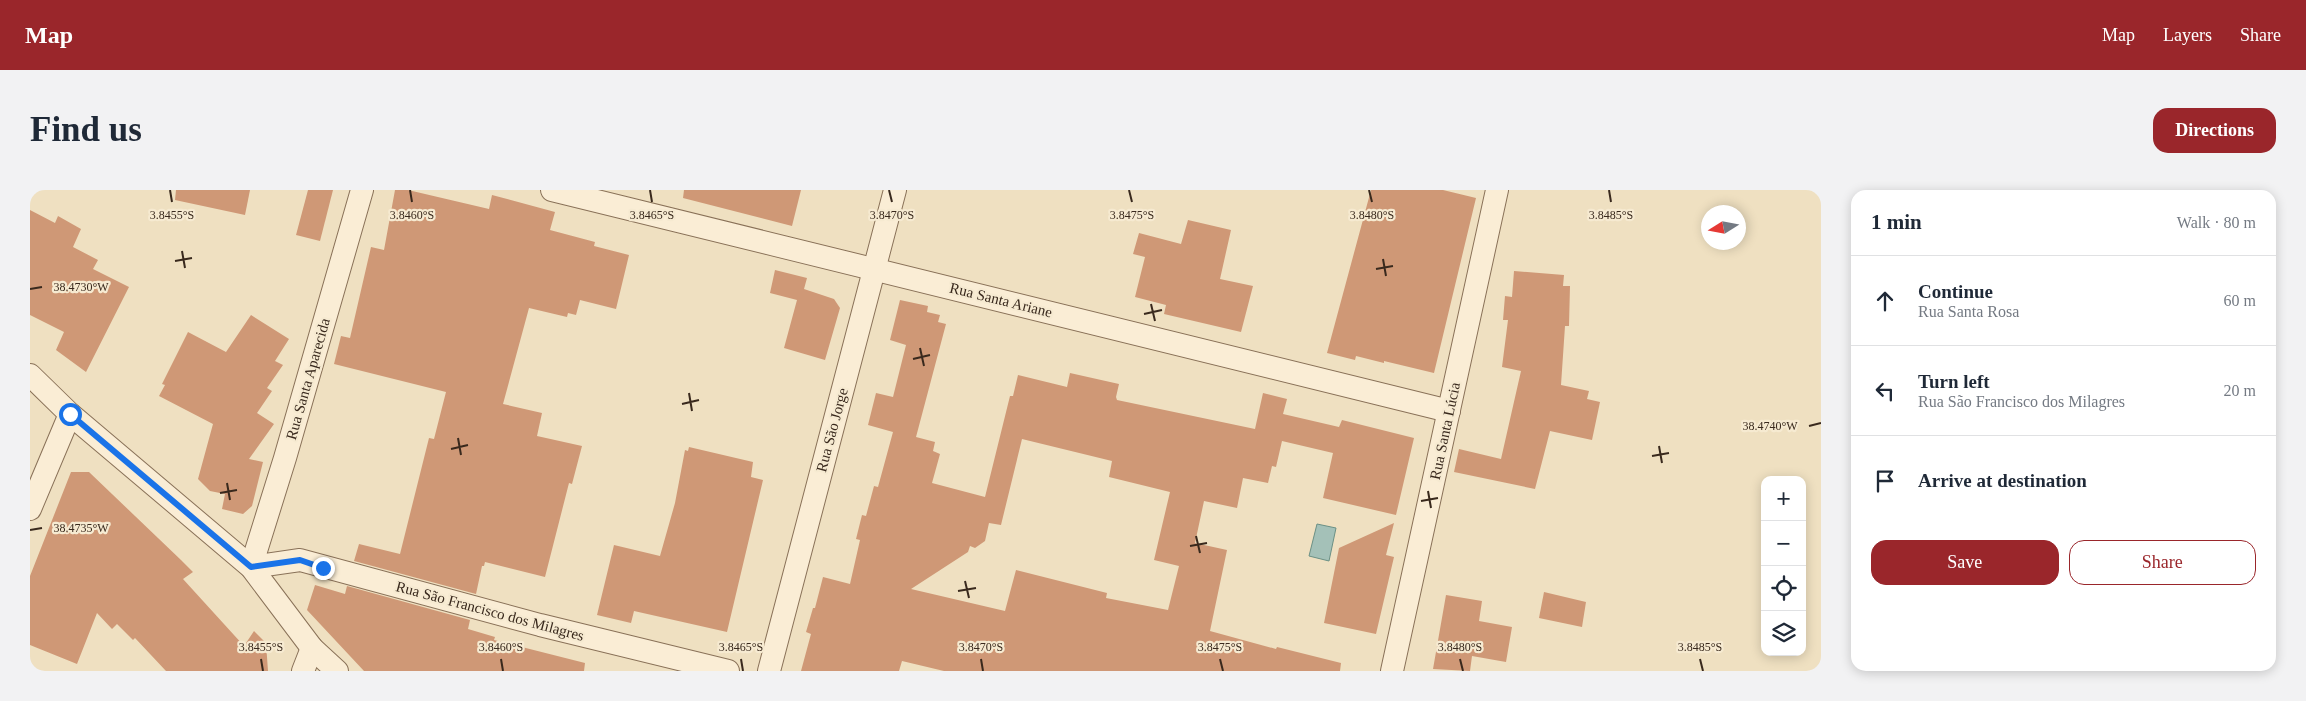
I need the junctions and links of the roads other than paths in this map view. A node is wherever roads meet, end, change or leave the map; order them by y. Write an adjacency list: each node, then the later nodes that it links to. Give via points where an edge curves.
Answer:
1 (362, 190): 10 (street, Rua Santa Aparecida)
2 (552, 190): 5 (street, Rua Santa Ariane)
3 (895, 190): 5 (street, Rua São Jorge)
4 (1497, 190): 7 (street, Rua Santa Lúcia)
5 (874, 269): 7 (street, Rua Santa Ariane); 15 (street, Rua São Jorge)
6 (30, 375): 8 (street)
7 (1450, 411): 16 (street, Rua Santa Lúcia)
8 (70, 414): 9 (street); 10 (street)
9 (30, 508)
10 (251, 567): 11 (street); 14 (street, Rua São Francisco dos Milagres, via 300,560 540,625)
11 (312, 648): 12 (street); 13 (street)
12 (303, 671)
13 (337, 671)
14 (728, 671)
15 (769, 671)
16 (1392, 671)

